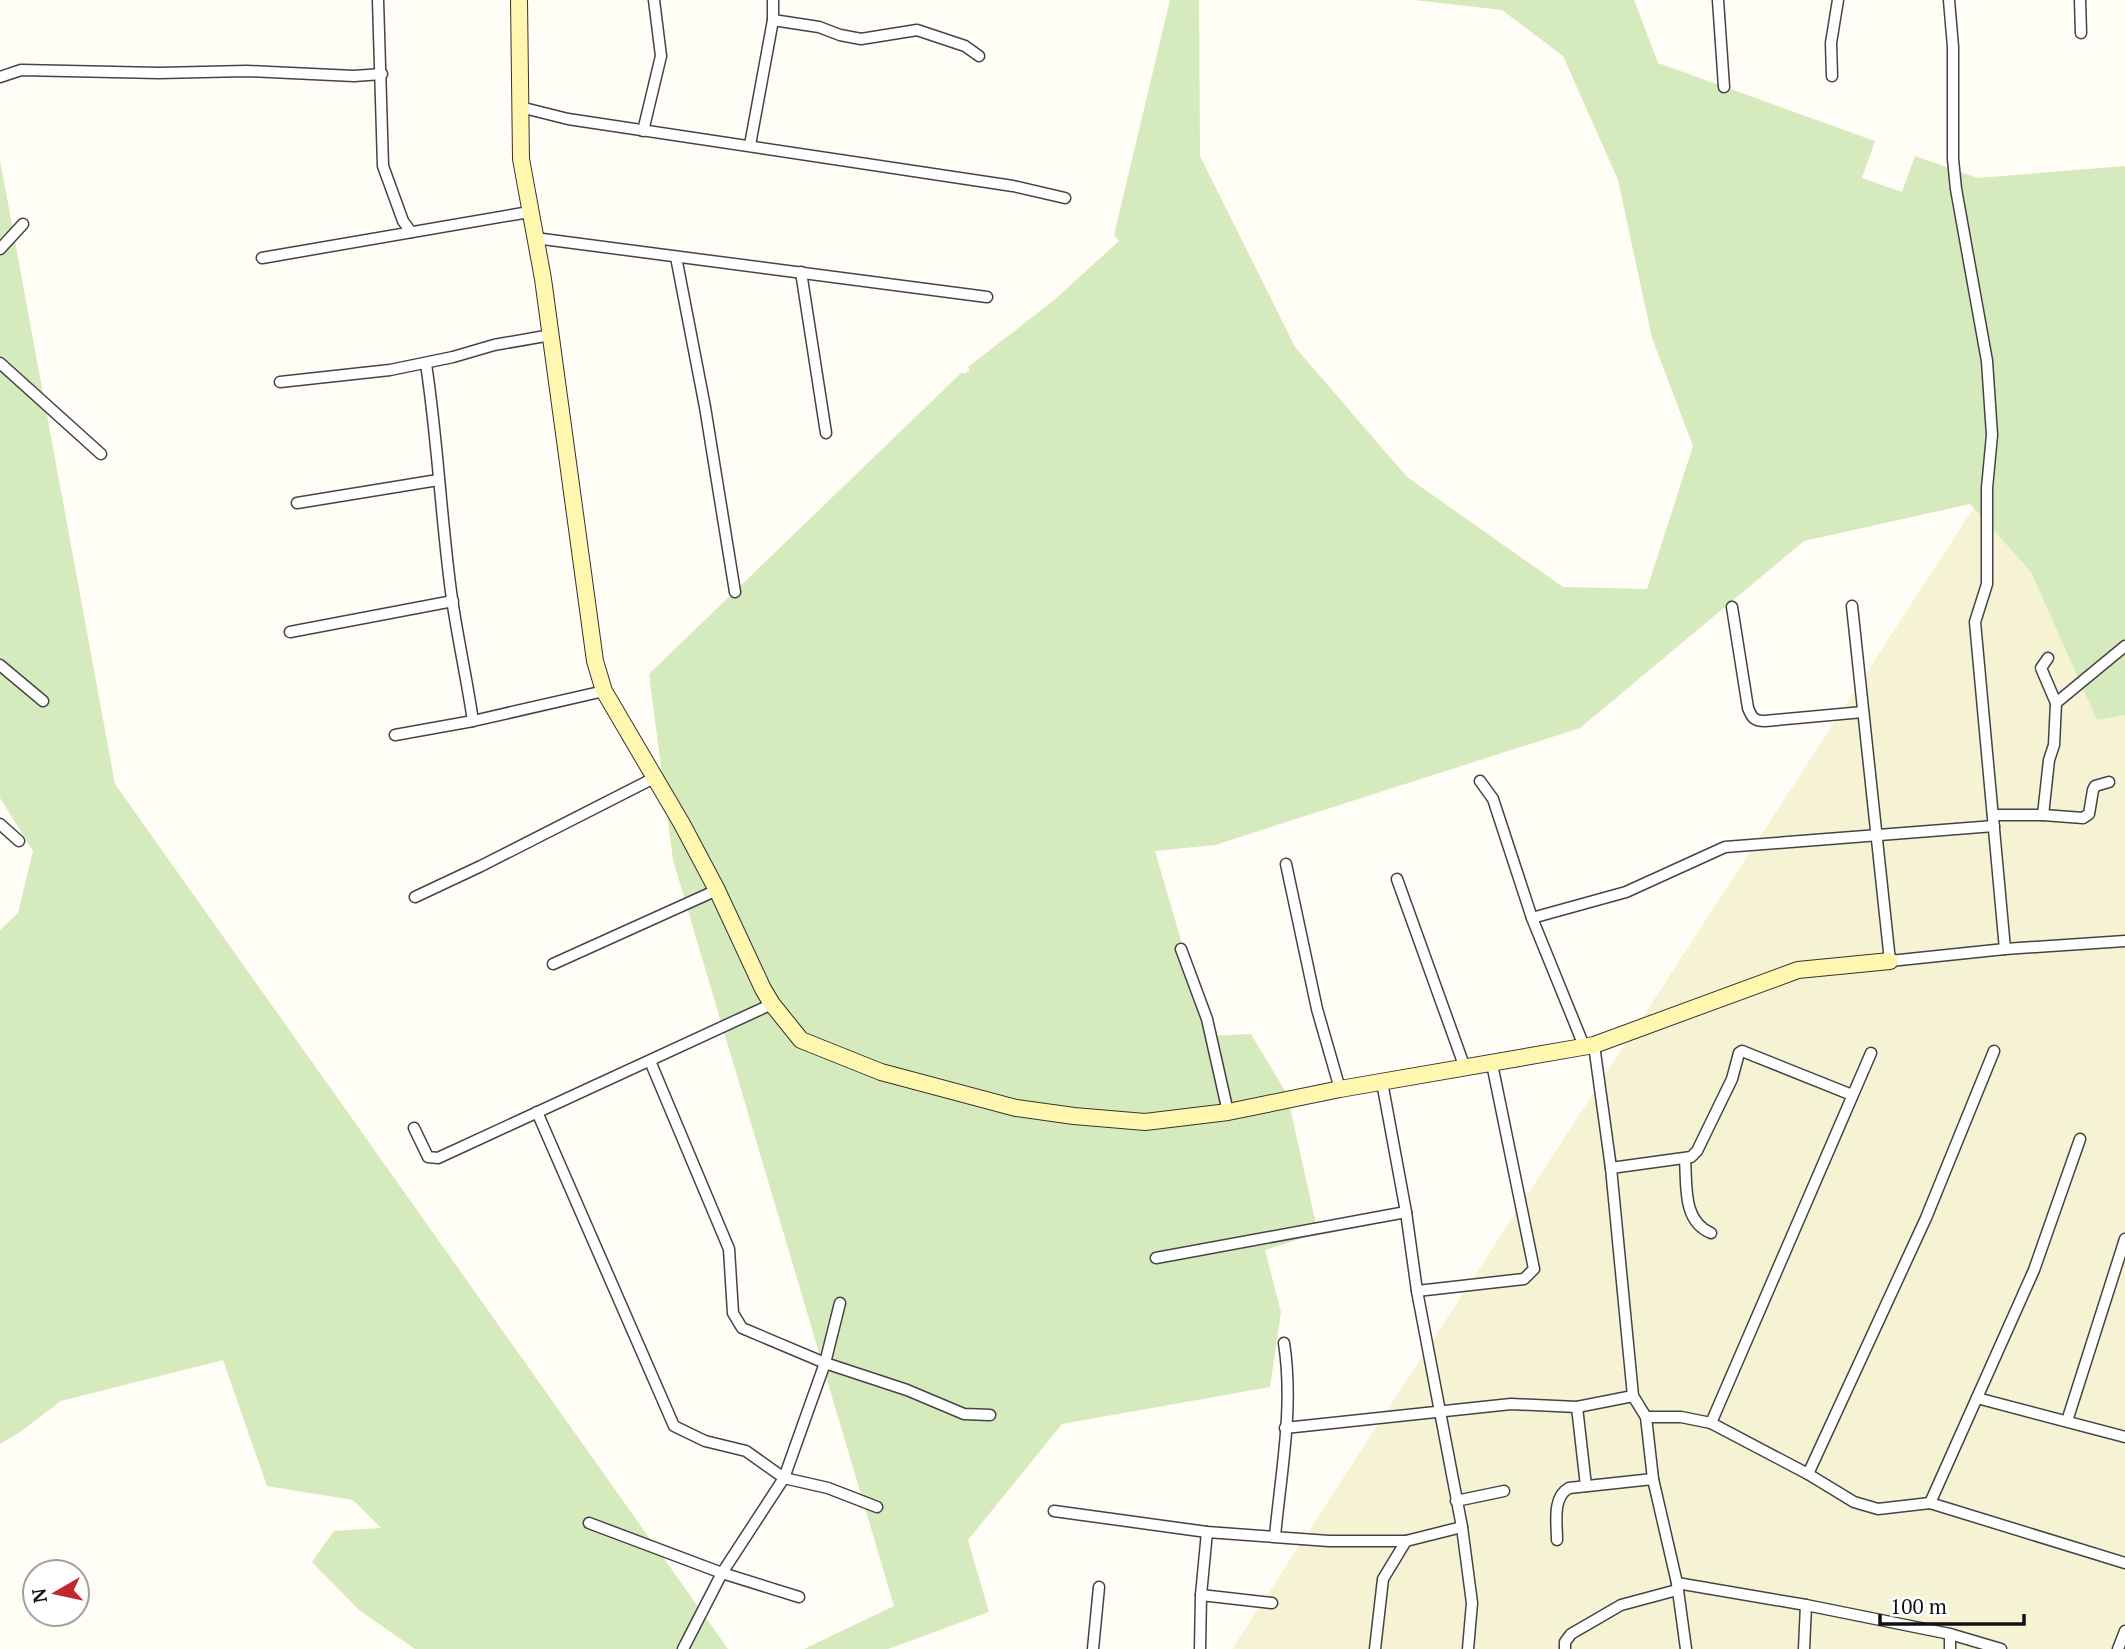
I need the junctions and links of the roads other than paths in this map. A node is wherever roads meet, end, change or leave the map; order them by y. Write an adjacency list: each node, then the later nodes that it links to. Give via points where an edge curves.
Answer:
1 (378, 0): 12 (street)
2 (519, 0): 16 (street)
3 (654, 0): 17 (street, via 660,56)
4 (773, 0): 9 (street)
5 (1718, 0): 15 (street)
6 (1838, 0): 13 (street, via 1831,43)
7 (1950, 0): 55 (street, via 1953,159 1987,361 1992,435 1987,584 1975,622)
8 (2080, 0): 10 (street)
9 (773, 20): 11 (street, via 861,39 917,30 965,46); 18 (street)
10 (2081, 33)
11 (979, 56)
12 (382, 74): 14 (street, via 21,70); 22 (street, via 383,166)
13 (1832, 76)
14 (0, 77)
15 (1724, 87)
16 (520, 107): 17 (street); 20 (street)
17 (643, 131): 18 (street)
18 (750, 145): 19 (street)
19 (1065, 198)
20 (529, 212): 22 (street); 23 (street)
21 (23, 224): 24 (street)
22 (411, 232): 26 (street)
23 (536, 238): 25 (street); 29 (street)
24 (0, 249)
25 (676, 257): 27 (street); 37 (street)
26 (262, 258)
27 (801, 272): 28 (street); 33 (street)
28 (987, 297)
29 (551, 335): 31 (street); 45 (street, via 594,650)
30 (0, 363): 34 (street)
31 (426, 364): 32 (street); 35 (street)
32 (280, 382)
33 (826, 433)
34 (101, 454)
35 (438, 480): 36 (street); 38 (street)
36 (297, 503)
37 (736, 592)
38 (453, 601): 41 (street); 49 (street)
39 (1852, 606): 48 (street)
40 (1732, 607): 48 (street, via 1752,718)
41 (290, 632)
42 (2125, 646): 47 (street)
43 (2048, 658): 47 (street, via 2041,668)
44 (0, 665): 46 (street)
45 (604, 691): 49 (street); 51 (street)
46 (43, 701)
47 (2056, 703): 54 (street)
48 (1863, 712): 57 (street)
49 (473, 721): 50 (street)
50 (395, 734)
51 (654, 778): 61 (street); 62 (street)
52 (1480, 781): 63 (street, via 1493,799)
53 (2109, 782): 54 (street, via 2095,786 2089,814 2083,818)
54 (2043, 815): 55 (street)
55 (1993, 820): 57 (street); 66 (street)
56 (0, 824): 58 (street)
57 (1876, 834): 63 (street, via 1725,847 1626,892); 67 (street)
58 (19, 841)
59 (1286, 864): 77 (street, via 1317,1009)
60 (1397, 879): 75 (street)
61 (717, 890): 68 (street); 69 (street)
62 (415, 897)
63 (1532, 918): 70 (street)
64 (2125, 941): 66 (street)
65 (1181, 949): 80 (street, via 1207,1019)
66 (2005, 949): 67 (street)
67 (1890, 961): 70 (street, via 1798,970)
68 (553, 964)
69 (772, 1004): 73 (street); 80 (street, via 801,1040 835,1055 1016,1108 1145,1122)
70 (1589, 1046): 74 (street); 84 (street)
71 (1994, 1051): 103 (street, via 1926,1218)
72 (1871, 1053): 78 (street)
73 (650, 1060): 79 (street); 92 (street, via 729,1249 737,1321 750,1332)
74 (1492, 1064): 75 (street); 89 (street, via 1534,1269 1524,1279)
75 (1465, 1068): 76 (street)
76 (1382, 1082): 77 (street); 85 (street)
77 (1340, 1089): 80 (street)
78 (1852, 1095): 83 (street, via 1742,1051 1696,1152); 100 (street)
79 (537, 1112): 81 (street, via 432,1159); 104 (street, via 674,1426 705,1441 746,1451)
80 (1228, 1112)
81 (414, 1128)
82 (2080, 1139): 94 (street, via 2034,1270)
83 (1685, 1159): 84 (street); 86 (street, via 1691,1216 1699,1228)
84 (1611, 1168): 93 (street)
85 (1406, 1212): 88 (street); 89 (street)
86 (1711, 1233)
87 (2125, 1239): 99 (street)
88 (1156, 1258)
89 (1417, 1291): 96 (street)
90 (840, 1303): 92 (street)
91 (1284, 1343): 101 (street, via 1289,1384)
92 (825, 1363): 97 (street, via 964,1413); 104 (street)
93 (1633, 1396): 95 (street); 98 (street)
94 (1977, 1398): 99 (street); 109 (street)
95 (1577, 1407): 96 (street, via 1511,1405); 106 (street)
96 (1439, 1411): 101 (street); 108 (street)
97 (990, 1415)
98 (1646, 1417): 100 (street); 105 (street)
99 (2067, 1421): 102 (street)
100 (1711, 1423): 103 (street)
101 (1285, 1428): 115 (street)
102 (2125, 1437)
103 (1808, 1474): 109 (street, via 1854,1502 1878,1509)
104 (784, 1478): 110 (street, via 828,1488); 119 (street)
105 (1653, 1479): 106 (street); 121 (street)
106 (1586, 1486): 116 (street, via 1563,1492 1558,1503)
107 (1504, 1491): 108 (street)
108 (1456, 1501): 113 (street)
109 (1930, 1503): 118 (street)
110 (877, 1507)
111 (1054, 1511): 114 (street)
112 (589, 1523): 119 (street)
113 (1462, 1527): 117 (street); 132 (street, via 1472,1603)
114 (1207, 1532): 115 (street); 122 (street)
115 (1275, 1536): 117 (street)
116 (1557, 1540)
117 (1406, 1541): 131 (street, via 1383,1579)
118 (2125, 1563)
119 (722, 1573): 123 (street); 128 (street)
120 (1098, 1587): 129 (street)
121 (1677, 1587): 125 (street); 133 (street, via 1621,1605 1571,1634); 134 (street)
122 (1200, 1595): 124 (street); 130 (street)
123 (799, 1597)
124 (1272, 1603)
125 (1806, 1605): 127 (street); 135 (street)
126 (2125, 1631): 138 (street)
127 (1951, 1634): 136 (street); 137 (street)
128 (683, 1649)
129 (1093, 1649)
130 (1200, 1649)
131 (1375, 1649)
132 (1468, 1649)
133 (1565, 1649)
134 (1686, 1649)
135 (1804, 1649)
136 (1950, 1649)
137 (2001, 1649)
138 (2118, 1649)

